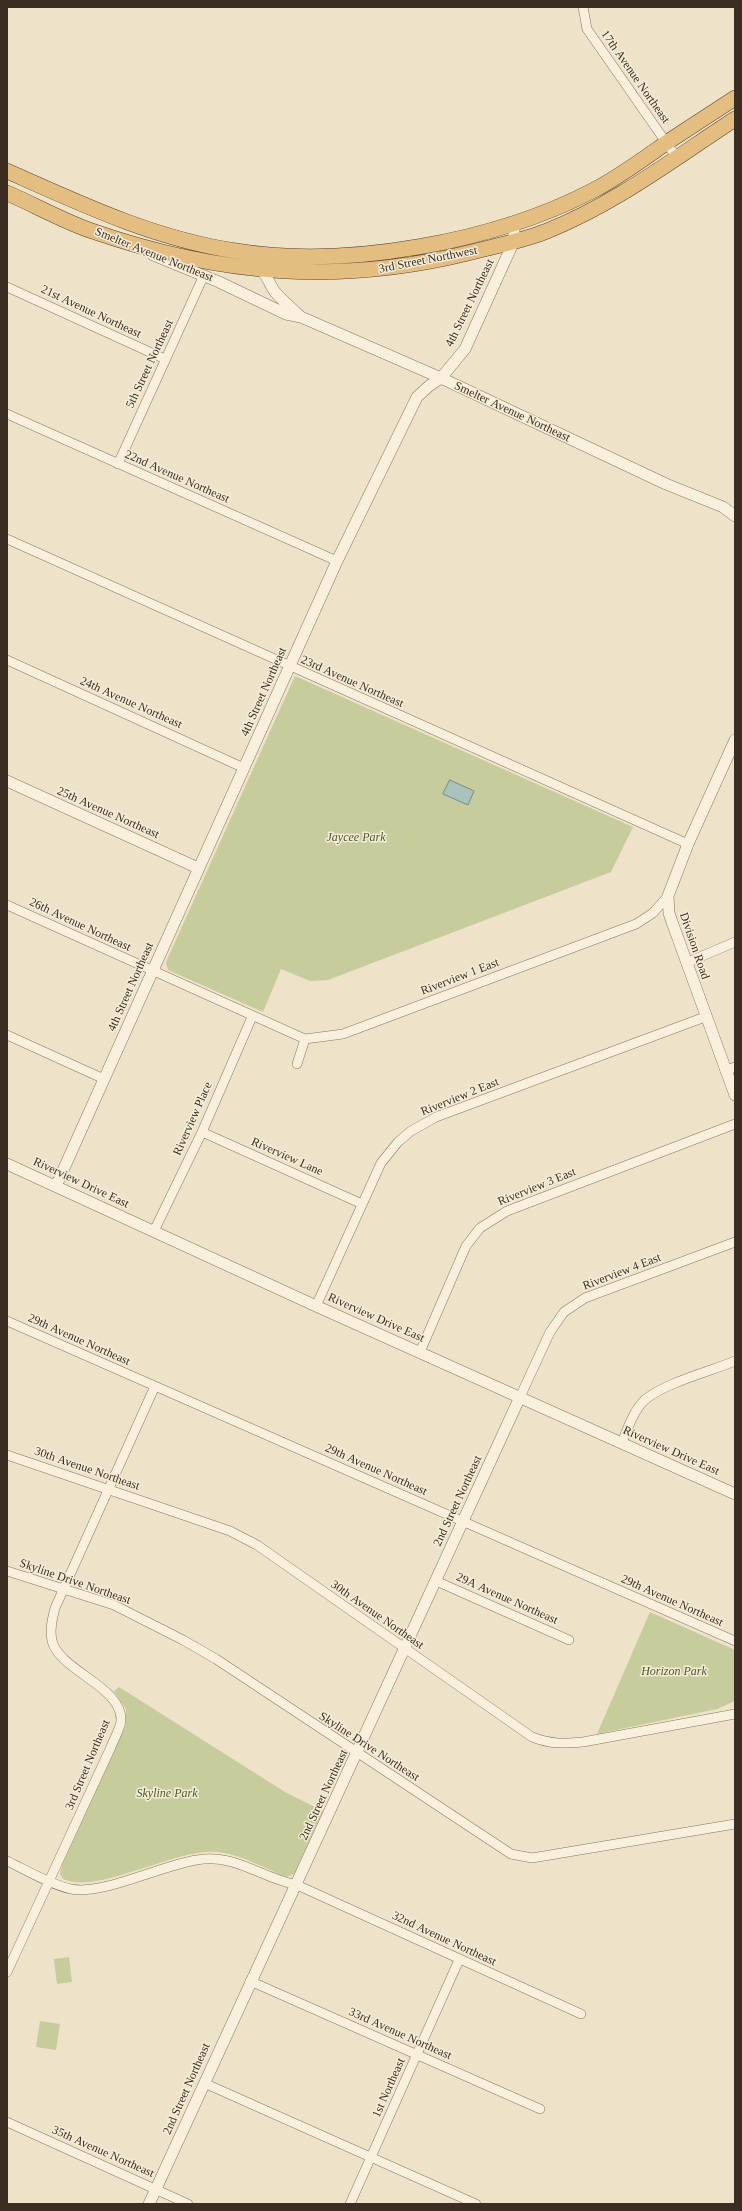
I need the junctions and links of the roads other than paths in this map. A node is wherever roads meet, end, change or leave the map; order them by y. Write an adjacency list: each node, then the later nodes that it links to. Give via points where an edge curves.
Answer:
1 (583, 7): 4 (street, 17th Avenue Northeast, via 587,29)
2 (735, 98): 4 (highway, 3rd Street Northwest)
3 (735, 119): 5 (highway, 3rd Street Northwest)
4 (667, 143): 5 (street, 17th Avenue Northeast); 9 (highway, 3rd Street Northwest, via 595,190)
5 (677, 158): 11 (highway, 3rd Street Northwest, via 594,208 548,230)
6 (7, 171): 8 (highway, Smelter Avenue Northeast)
7 (7, 192): 10 (highway, Smelter Avenue Northeast)
8 (112, 216): 12 (highway, 3rd Street Northwest, via 172,237)
9 (514, 224): 11 (street, 4th Street Northeast); 12 (highway, 3rd Street Northwest, via 431,245 376,252 292,256)
10 (92, 231): 13 (highway, 3rd Street Northwest, via 195,260); 14 (street, Smelter Avenue Northeast)
11 (514, 242): 13 (highway, 3rd Street Northwest, via 439,260 378,270); 18 (street, 4th Street Northeast, via 465,349)
12 (236, 252): 13 (street)
13 (264, 270): 16 (street, Smelter Avenue Northeast, via 275,292)
14 (204, 275): 16 (street, Smelter Avenue Northeast, via 286,314); 17 (street, 5th Street Northeast)
15 (7, 287): 17 (street, 21st Avenue Northeast)
16 (301, 317): 18 (street, Smelter Avenue Northeast)
17 (165, 359): 20 (street, 5th Street Northeast)
18 (441, 378): 21 (street, Smelter Avenue Northeast, via 666,484); 25 (street, 4th Street Northeast, via 423,391 411,407)
19 (7, 414): 20 (street, 22nd Avenue Northeast)
20 (118, 464): 25 (street, 22nd Avenue Northeast)
21 (723, 508): 22 (street, Smelter Avenue Northeast); 23 (street, Smelter Avenue Northeast)
22 (735, 508)
23 (735, 516)
24 (7, 539): 27 (street, 23rd Avenue Northeast)
25 (337, 561): 27 (street, 4th Street Northeast)
26 (7, 660): 29 (street, 24th Avenue Northeast)
27 (290, 667): 29 (street, 4th Street Northeast); 31 (street, 23rd Avenue Northeast)
28 (735, 740): 31 (street, Division Road)
29 (244, 768): 32 (street, 4th Street Northeast)
30 (7, 781): 32 (street, 25th Avenue Northeast)
31 (688, 844): 33 (street, Division Road)
32 (198, 868): 37 (street, 4th Street Northeast)
33 (668, 896): 36 (street, Division Road, via 669,913); 41 (street, Riverview 1 East, via 636,924 342,1034)
34 (7, 905): 37 (street, 26th Avenue Northeast)
35 (735, 942): 36 (street)
36 (686, 963): 39 (street, Division Road)
37 (153, 971): 38 (street, 26th Avenue Northeast); 44 (street, 4th Street Northeast)
38 (252, 1016): 41 (street); 47 (street, Riverview Place)
39 (705, 1017): 43 (street, Division Road); 50 (street, Riverview 2 East, via 436,1117 398,1142 381,1163)
40 (7, 1034): 44 (street)
41 (305, 1039): 42 (street)
42 (297, 1064)
43 (730, 1069): 45 (street, Division Road)
44 (104, 1079): 49 (street, 4th Street Northeast)
45 (735, 1095)
46 (735, 1124): 55 (street, Riverview 3 East, via 507,1211 480,1228 466,1246)
47 (202, 1132): 50 (street, Riverview Lane); 51 (street, Riverview Place)
48 (7, 1164): 49 (street, Riverview Drive East)
49 (56, 1186): 51 (street, Riverview Drive East)
50 (362, 1204): 53 (street, Riverview 2 East)
51 (154, 1231): 53 (street, Riverview Drive East)
52 (735, 1242): 58 (street, Riverview 4 East, via 585,1298 564,1312 550,1332)
53 (316, 1306): 55 (street, Riverview Drive East)
54 (7, 1321): 57 (street, 29th Avenue Northeast)
55 (420, 1352): 58 (street, Riverview Drive East)
56 (735, 1362): 59 (street, via 660,1390 646,1399 637,1410)
57 (155, 1386): 61 (street, 3rd Street Northeast); 63 (street, 29th Avenue Northeast)
58 (520, 1397): 59 (street, Riverview Drive East); 63 (street, 2nd Street Northeast)
59 (622, 1442): 62 (street, Riverview Drive East)
60 (7, 1455): 61 (street, 30th Avenue Northeast)
61 (109, 1488): 66 (street, 3rd Street Northeast); 69 (street, 30th Avenue Northeast, via 230,1531 256,1545)
62 (735, 1494)
63 (464, 1521): 65 (street, 2nd Street Northeast); 68 (street, 29th Avenue Northeast)
64 (7, 1571): 66 (street, Skyline Drive Northeast)
65 (436, 1581): 67 (street, 29A Avenue Northeast); 69 (street, 2nd Street Northeast)
66 (64, 1589): 71 (street, Skyline Drive Northeast, via 114,1605 183,1640 216,1659); 74 (street, 3rd Street Northeast, via 50,1627 54,1645 65,1660 88,1677 118,1706 121,1721)
67 (569, 1640)
68 (735, 1641)
69 (405, 1649): 70 (street, 30th Avenue Northeast, via 532,1737 547,1743 583,1742); 71 (street, 2nd Street Northeast)
70 (735, 1714)
71 (357, 1754): 72 (street, Skyline Drive Northeast, via 511,1854 532,1858); 75 (street, 2nd Street Northeast)
72 (735, 1824)
73 (7, 1861): 74 (street)
74 (50, 1880): 75 (street, via 71,1889 89,1891 204,1859 240,1864 278,1882); 77 (street, 3rd Street Northeast)
75 (297, 1885): 76 (street, 32nd Avenue Northeast); 78 (street, 2nd Street Northeast)
76 (459, 1960): 79 (street, 32nd Avenue Northeast); 80 (street, 1st Northeast)
77 (7, 1972)
78 (250, 1981): 80 (street, 33rd Avenue Northeast); 81 (street, 2nd Street Northeast)
79 (581, 2014)
80 (417, 2055): 82 (street, 33rd Avenue Northeast); 84 (street, 1st Northeast)
81 (204, 2083): 84 (street); 85 (street, 2nd Street Northeast)
82 (540, 2109)
83 (7, 2122): 85 (street, 35th Avenue Northeast)
84 (371, 2156): 88 (street, 1st Northeast); 89 (street)
85 (156, 2189): 86 (street, 2nd Street Northeast); 87 (street, 35th Avenue Northeast)
86 (149, 2204)
87 (188, 2204)
88 (350, 2204)
89 (476, 2204)

